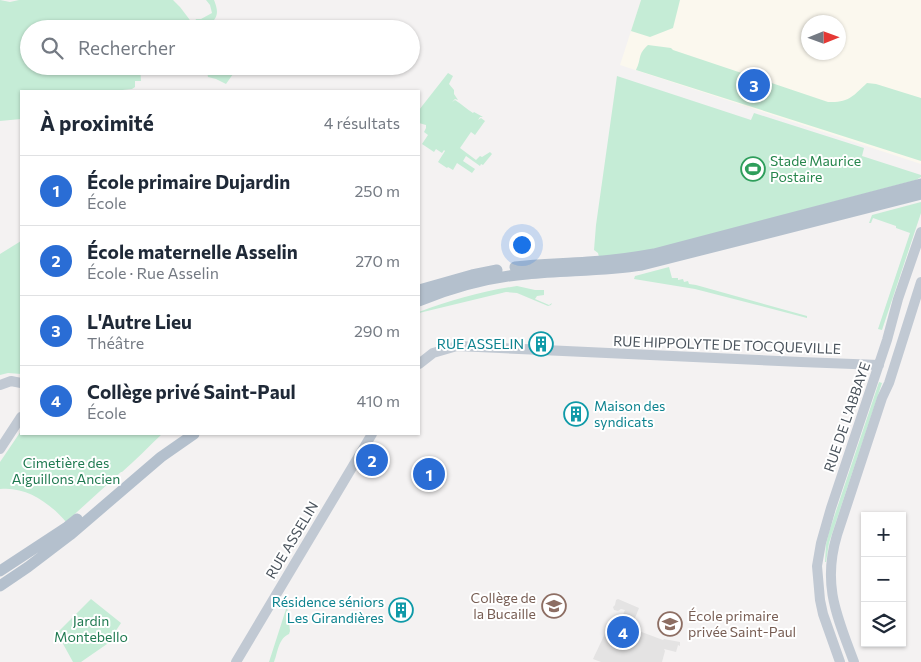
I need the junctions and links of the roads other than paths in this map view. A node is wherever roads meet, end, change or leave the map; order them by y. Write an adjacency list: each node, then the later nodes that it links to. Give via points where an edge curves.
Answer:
1 (921, 184): 7 (main road, via 654,254 630,259 516,267 472,274)
2 (921, 189): 5 (main road)
3 (921, 194): 5 (main road)
4 (921, 232): 10 (main road, RUE DE L'ABBAYE)
5 (750, 238): 8 (main road, via 634,266 494,278)
6 (921, 282): 22 (main road, RUE DE L'ABBAYE, via 834,545 833,598)
7 (420, 290)
8 (420, 301)
9 (420, 363): 10 (main road, RUE HIPPOLYTE DE TOCQUEVILLE, via 433,353 456,346)
10 (879, 365): 21 (main road, RUE DE L'ABBAYE, via 831,508 817,566 823,614)
11 (20, 384): 12 (main road, via 11,381)
12 (0, 385)
13 (20, 419): 17 (main road)
14 (180, 435): 18 (main road, via 67,527)
15 (193, 435): 19 (main road, via 161,457 72,534)
16 (371, 435): 20 (main road, RUE ASSELIN)
17 (0, 449)
18 (0, 571)
19 (0, 586)
20 (236, 661)
21 (840, 662)
22 (854, 662)

